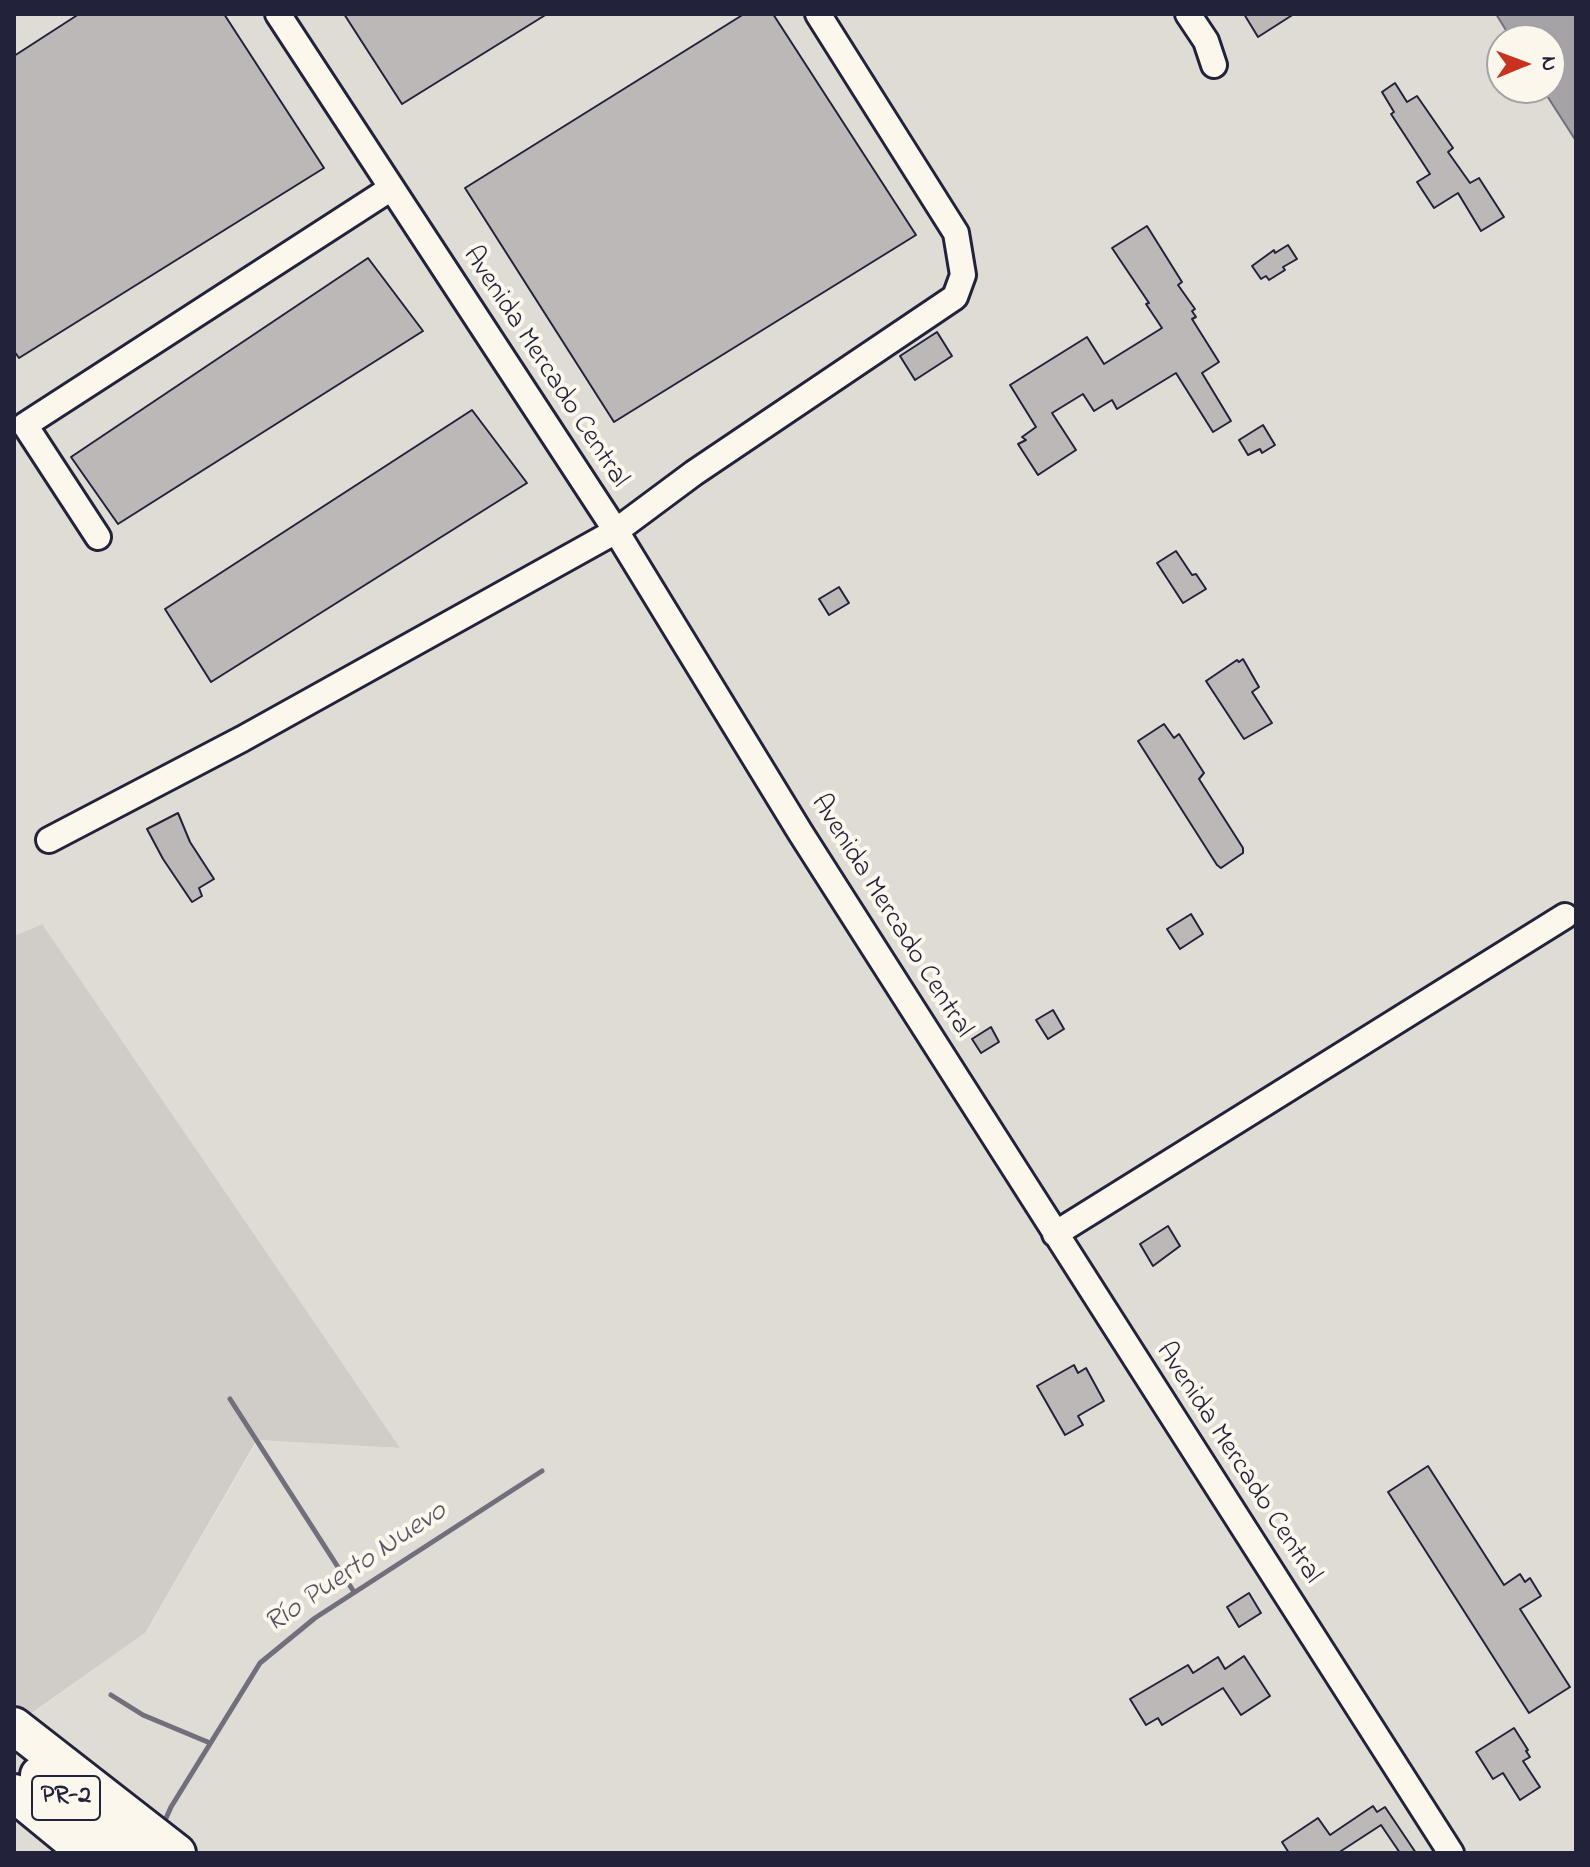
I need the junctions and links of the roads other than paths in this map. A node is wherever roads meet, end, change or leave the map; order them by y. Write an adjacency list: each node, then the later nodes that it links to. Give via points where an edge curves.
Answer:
1 (278, 14): 5 (street, Avenida Mercado Central)
2 (818, 14): 6 (street, via 956,233 963,275 955,297)
3 (1188, 14): 4 (street)
4 (1214, 65)
5 (390, 189): 6 (street, Avenida Mercado Central); 7 (street, via 25,425)
6 (616, 531): 8 (street); 10 (street, Avenida Mercado Central)
7 (98, 537)
8 (49, 840)
9 (1565, 916): 10 (street)
10 (1055, 1234): 16 (street, Avenida Mercado Central)
11 (14, 1726): 14 (highway)
12 (14, 1755): 14 (highway, PR-2)
13 (14, 1793): 14 (highway, PR-2)
14 (118, 1841): 15 (highway)
15 (177, 1853)
16 (1451, 1853)

